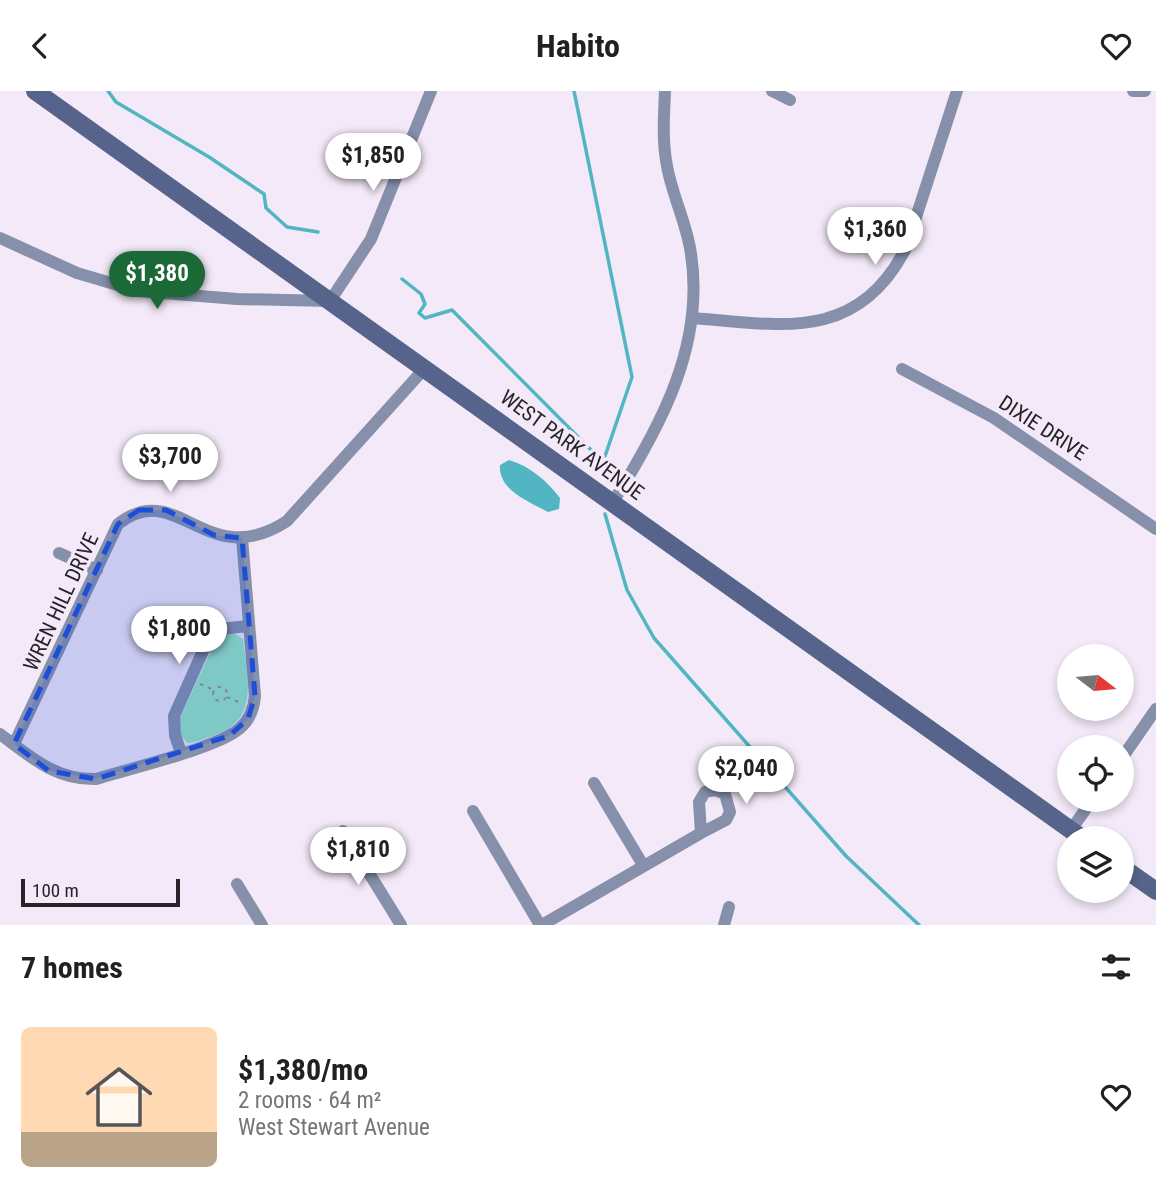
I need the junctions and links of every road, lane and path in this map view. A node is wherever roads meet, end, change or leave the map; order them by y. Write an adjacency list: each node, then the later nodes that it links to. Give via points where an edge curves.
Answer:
1 (35, 91): 10 (main road, WEST PARK AVENUE)
2 (431, 91): 10 (street, via 370,239)
3 (664, 91): 11 (street, via 663,142 690,248)
4 (772, 91): 8 (street)
5 (957, 91): 11 (street, via 906,248 879,287 845,311 796,326)
6 (1133, 91): 7 (street)
7 (1144, 91)
8 (790, 100)
9 (0, 238): 10 (street, via 77,273 138,291)
10 (330, 301): 12 (main road, WEST PARK AVENUE)
11 (693, 318): 14 (street, via 690,340 651,442)
12 (425, 369): 14 (main road, WEST PARK AVENUE); 16 (street, WREN HILL DRIVE, via 287,521 272,531)
13 (902, 369): 15 (street, DIXIE DRIVE, via 994,418)
14 (612, 502): 31 (main road, WEST PARK AVENUE)
15 (1156, 529)
16 (242, 538): 18 (street, WREN HILL DRIVE, via 214,535 166,510 139,510 118,524); 19 (street)
17 (59, 553): 18 (street)
18 (97, 570): 27 (street, WREN HILL DRIVE)
19 (248, 626): 28 (street, via 220,629 207,642 174,716); 28 (street, via 255,696 248,719 229,736)
20 (199, 683): 21 (path)
21 (215, 691): 22 (path, via 217,699); 22 (path, via 223,688)
22 (226, 697): 23 (path)
23 (243, 704)
24 (1156, 709): 26 (street)
25 (0, 734): 27 (street)
26 (1134, 741)
27 (14, 744): 28 (street, via 49,771 81,779 96,779)
28 (181, 753)
29 (594, 783): 34 (street)
30 (472, 811): 41 (street)
31 (1065, 826)
32 (343, 831): 40 (street)
33 (701, 833): 34 (street)
34 (643, 865): 41 (street)
35 (1134, 875): 37 (main road)
36 (237, 884): 39 (street)
37 (1156, 891)
38 (729, 907): 42 (street)
39 (262, 925)
40 (401, 925)
41 (541, 925)
42 (724, 925)

